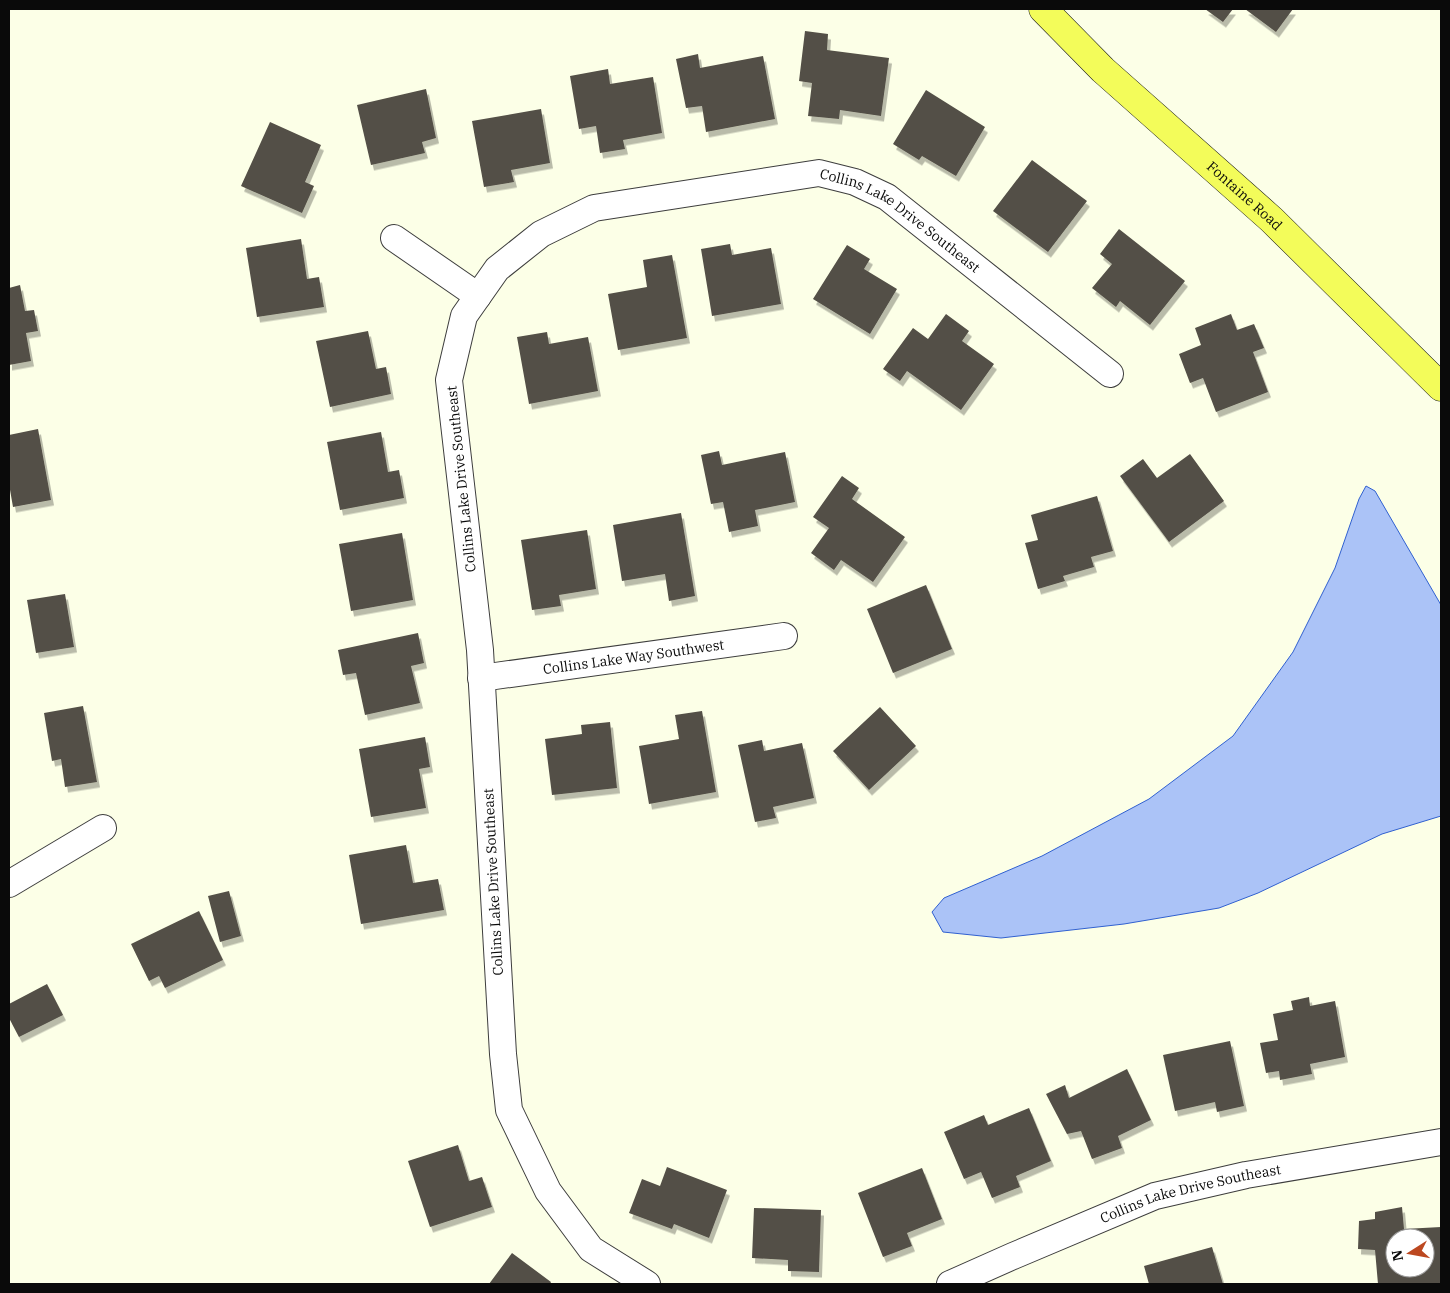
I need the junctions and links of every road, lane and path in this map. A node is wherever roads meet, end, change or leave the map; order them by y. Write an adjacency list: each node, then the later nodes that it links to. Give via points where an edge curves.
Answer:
1 (1043, 9): 5 (main road, Fontaine Road, via 1102,70 1272,220)
2 (394, 238): 3 (street)
3 (478, 296): 4 (street, Collins Lake Drive Southeast, via 497,269 541,234 594,208 819,173 856,182 887,197); 7 (street, Collins Lake Drive Southeast, via 464,316 449,380)
4 (1110, 374)
5 (1441, 387)
6 (784, 636): 7 (street, Collins Lake Way Southwest)
7 (482, 678): 11 (street, Collins Lake Drive Southeast, via 509,1110 548,1191 591,1250)
8 (103, 828): 9 (street)
9 (9, 884)
10 (1441, 1142): 12 (street, Collins Lake Drive Southeast, via 1246,1175 1155,1196)
11 (647, 1284)
12 (950, 1284)

